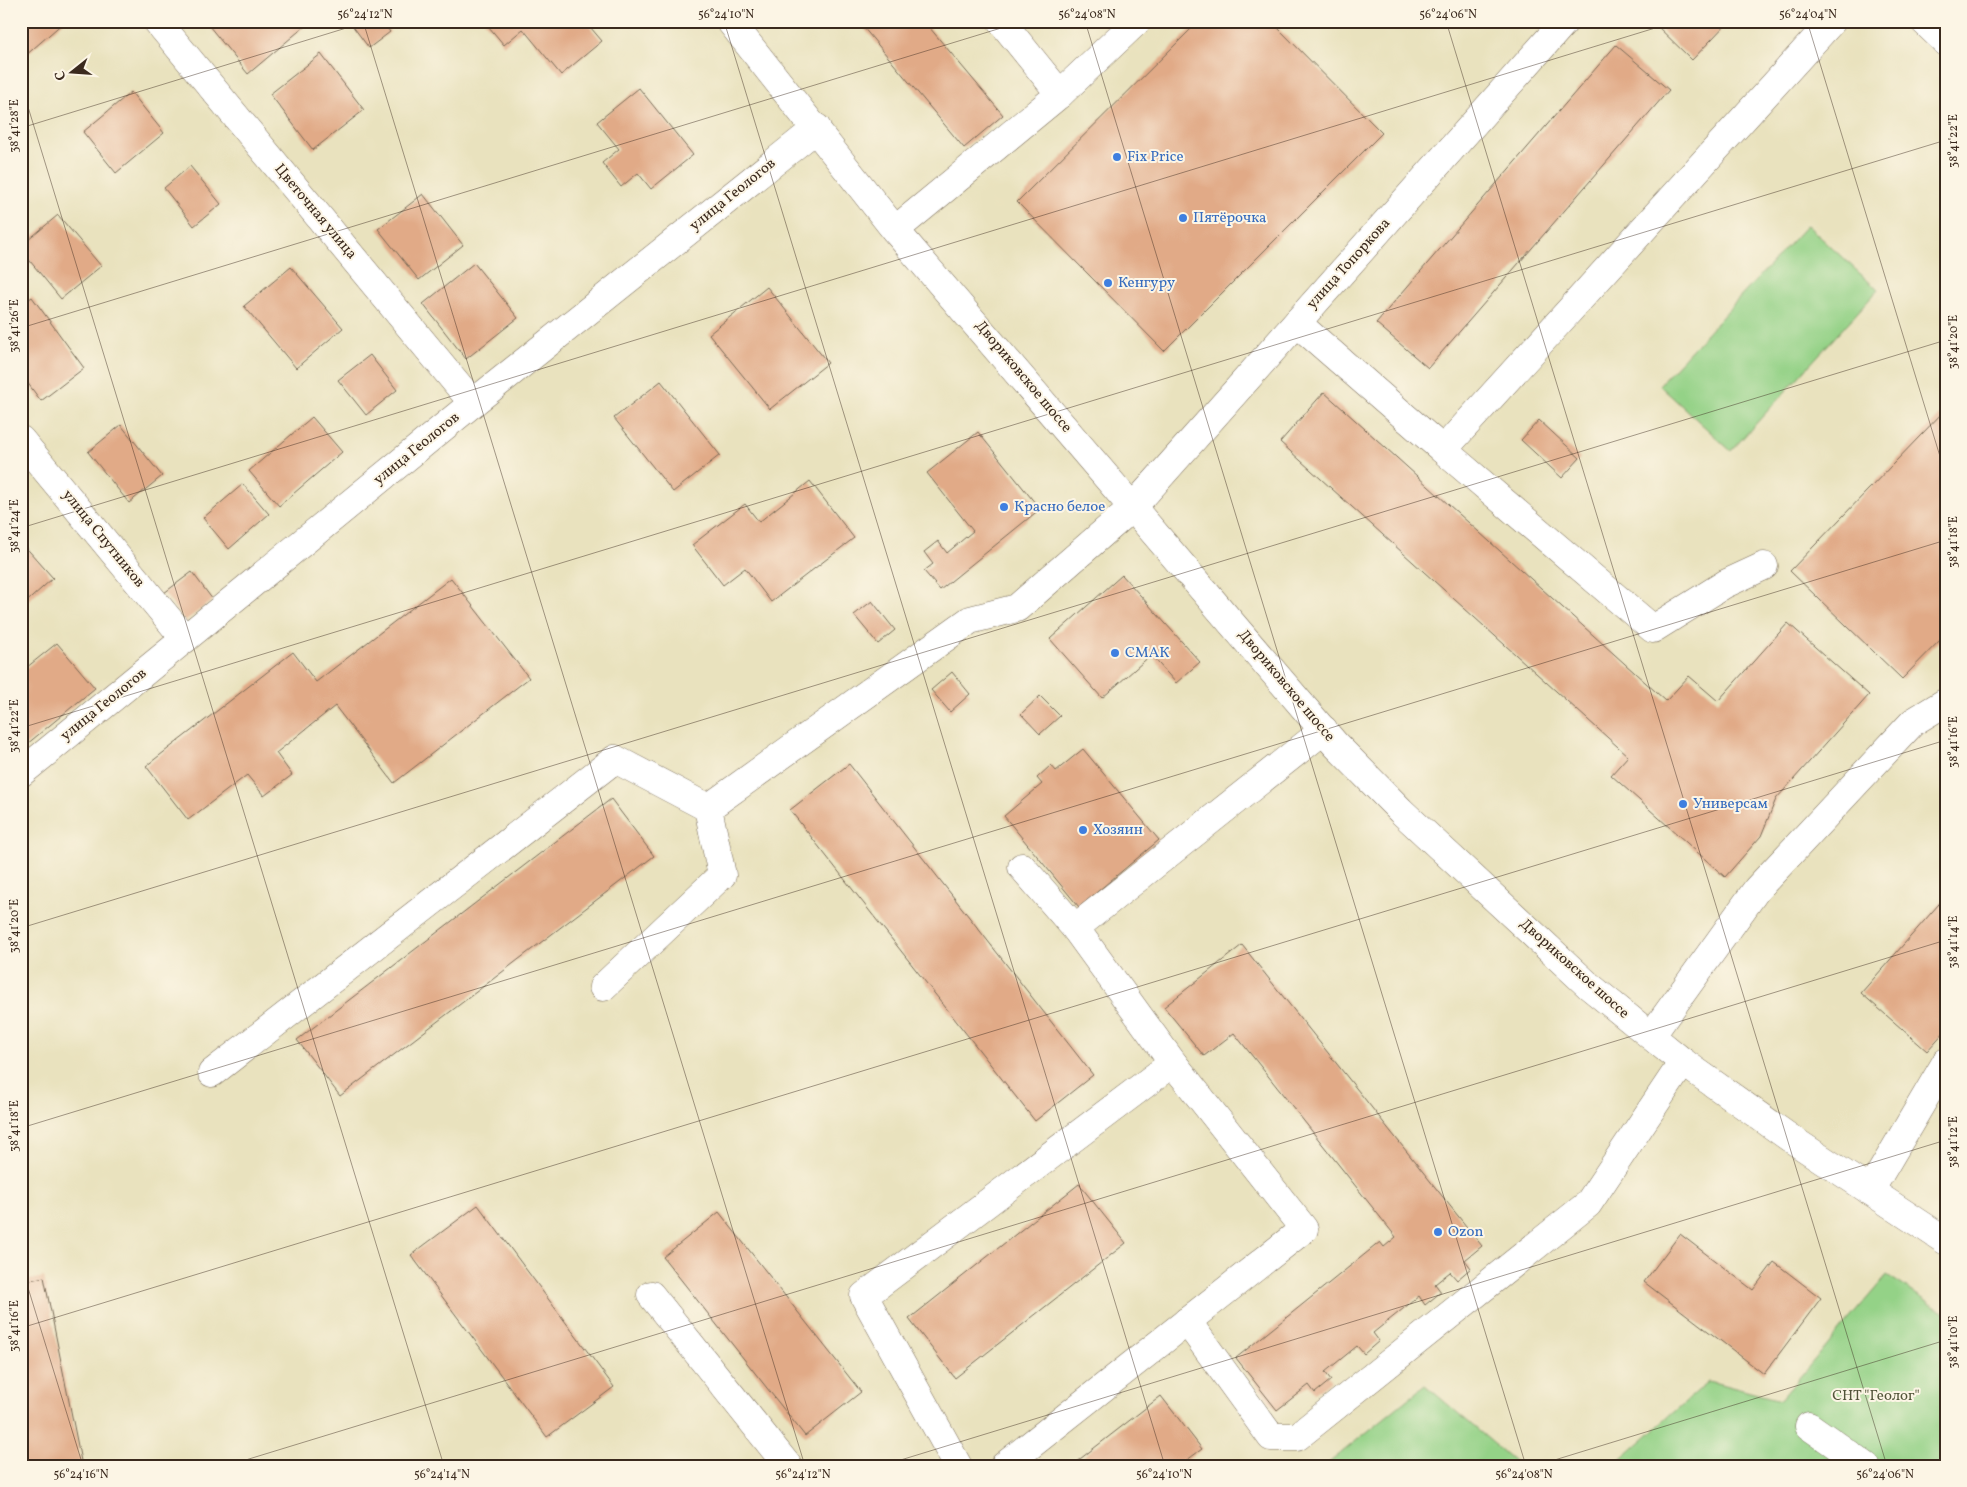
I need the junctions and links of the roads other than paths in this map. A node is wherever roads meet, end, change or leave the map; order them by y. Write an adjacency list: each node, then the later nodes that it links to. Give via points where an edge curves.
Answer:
1 (158, 21): 13 (street, Цветочная улица)
2 (730, 21): 10 (street, Двориковское шоссе)
3 (1001, 21): 9 (street)
4 (1136, 21): 9 (street)
5 (1565, 21): 12 (street, улица Топоркова)
6 (1832, 21): 15 (street)
7 (1924, 21): 8 (street)
8 (1946, 42)
9 (1060, 94): 11 (street)
10 (817, 128): 11 (street, Двориковское шоссе); 13 (street, улица Геологов)
11 (895, 230): 16 (street, Двориковское шоссе)
12 (1297, 323): 15 (street); 16 (street, улица Топоркова)
13 (473, 403): 18 (street, улица Геологов)
14 (21, 440): 18 (street, улица Спутников)
15 (1443, 450): 17 (street, via 1653,629 1725,584)
16 (1133, 507): 20 (street, Двориковское шоссе); 22 (street, улица Топоркова, via 1017,608 970,620)
17 (1764, 566)
18 (185, 639): 21 (street, улица Геологов)
19 (1946, 702): 26 (street, via 1913,722 1757,889)
20 (1324, 730): 24 (street); 26 (street, Двориковское шоссе, via 1401,811 1588,985)
21 (21, 773)
22 (708, 808): 25 (street, via 722,875); 30 (street, via 615,759)
23 (1022, 867): 24 (street)
24 (1075, 928): 29 (street)
25 (603, 987)
26 (1651, 1036): 27 (street, Двориковское шоссе)
27 (1683, 1062): 31 (street, Двориковское шоссе); 34 (street, via 1588,1204 1297,1437 1271,1437)
28 (1946, 1062): 31 (street)
29 (1174, 1063): 34 (street, via 1304,1229); 37 (street, via 864,1296)
30 (212, 1073)
31 (1870, 1191): 32 (street, Двориковское шоссе)
32 (1946, 1241)
33 (651, 1294): 36 (street)
34 (1187, 1321): 38 (street)
35 (1809, 1426): 39 (street)
36 (788, 1466)
37 (958, 1466)
38 (1004, 1466)
39 (1866, 1466)

